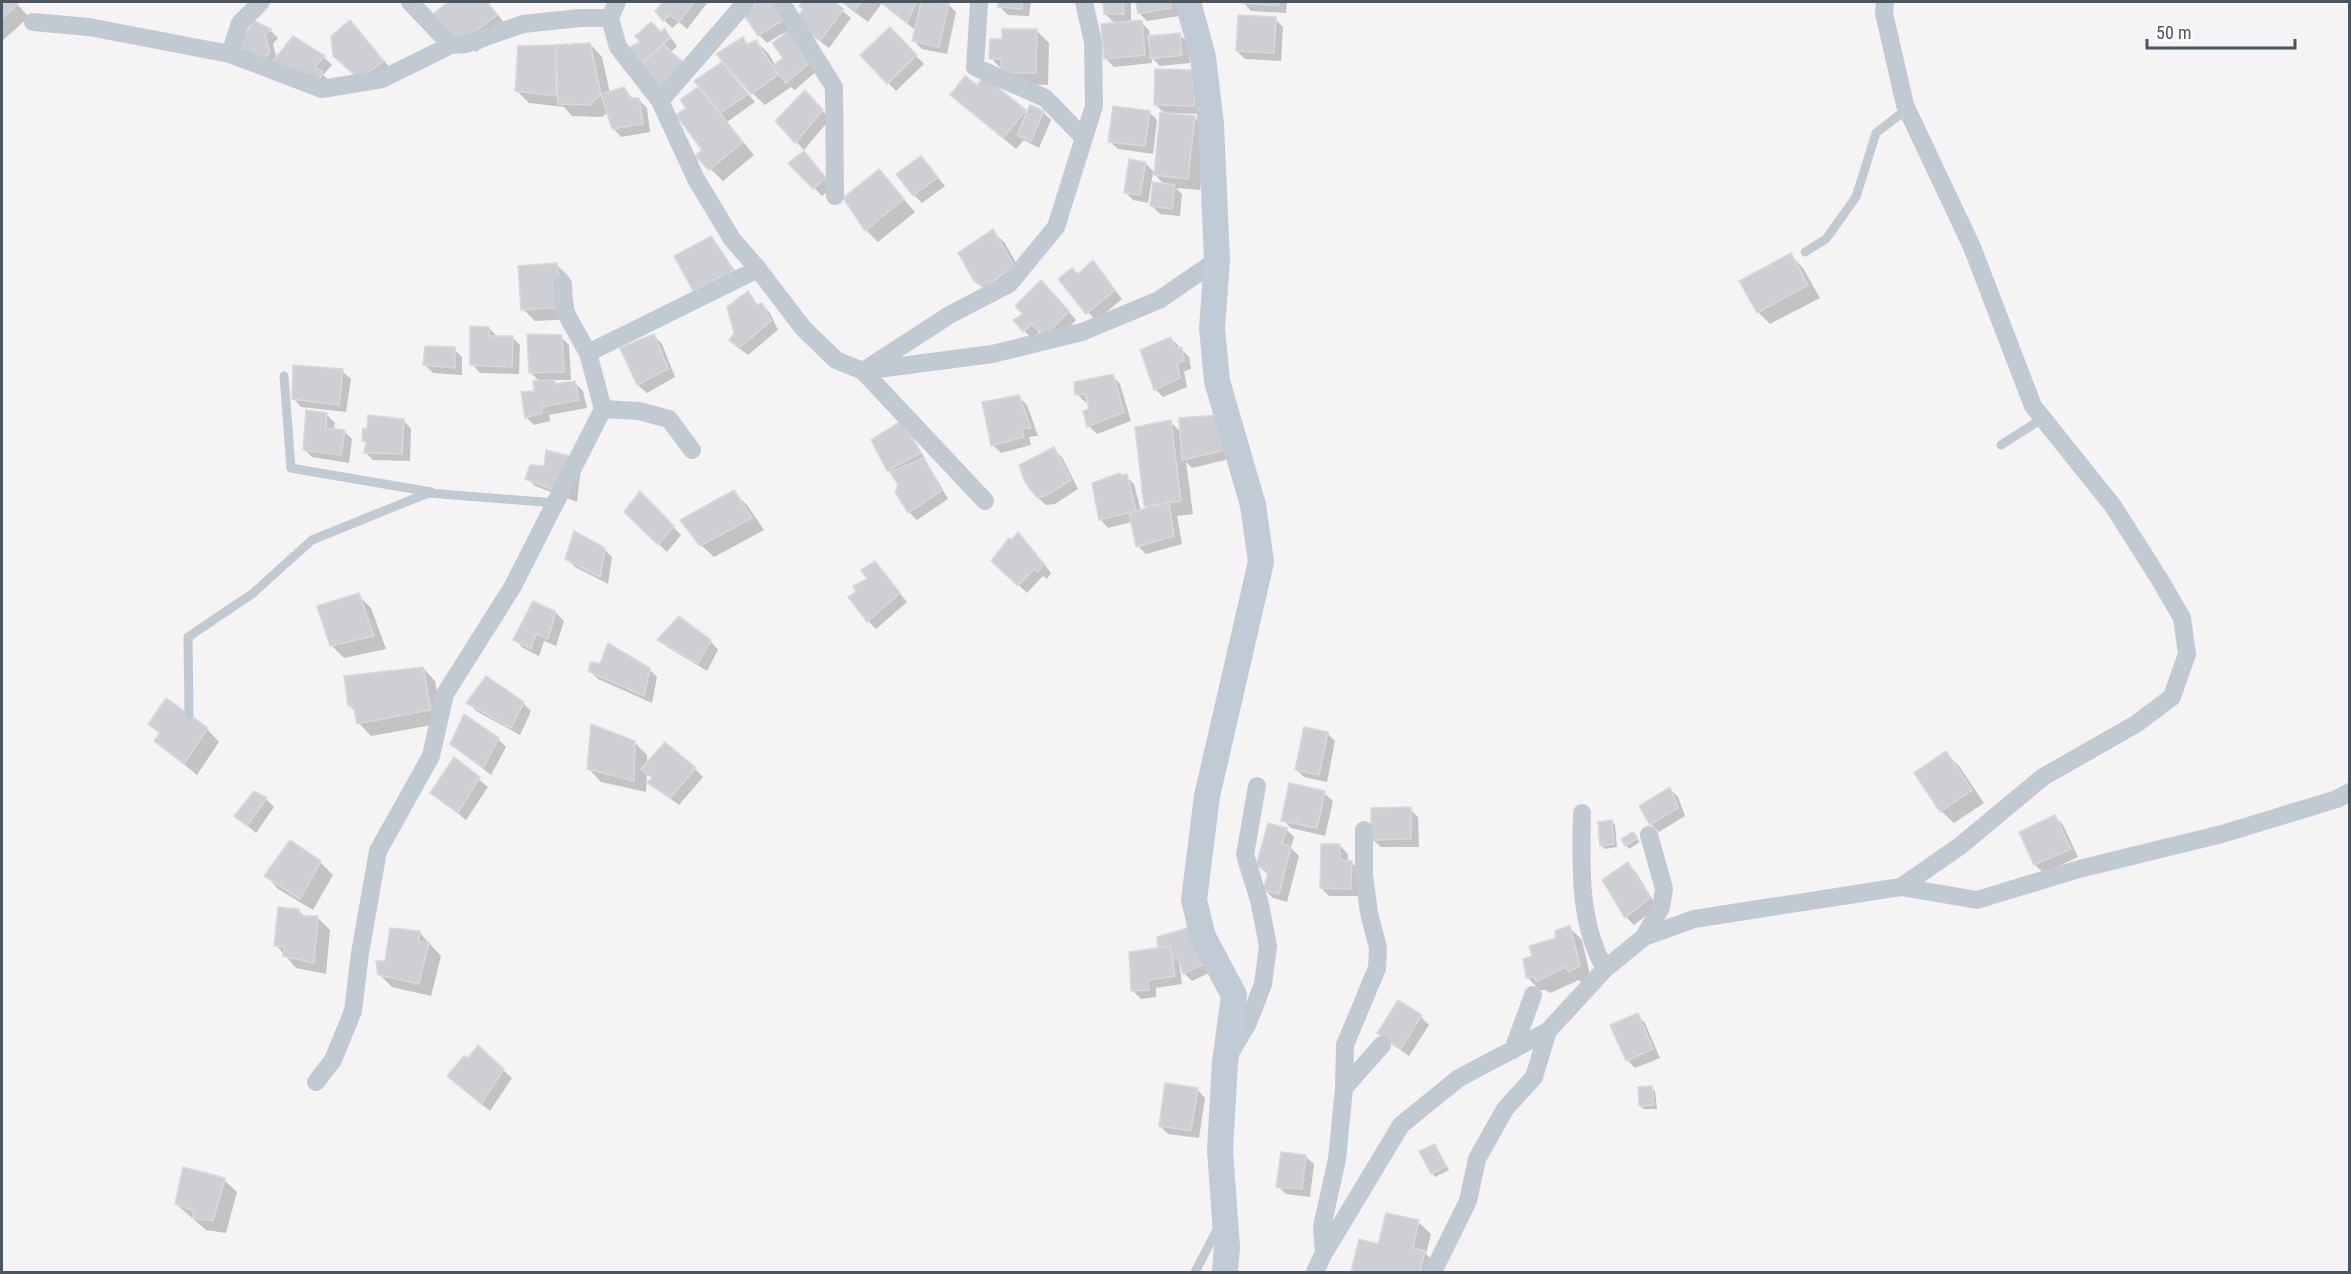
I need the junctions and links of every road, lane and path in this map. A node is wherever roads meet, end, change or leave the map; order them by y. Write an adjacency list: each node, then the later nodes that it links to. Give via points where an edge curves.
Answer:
1 (261, 2): 12 (street, via 240,23)
2 (410, 2): 11 (street)
3 (746, 2): 13 (street)
4 (781, 2): 16 (street, via 834,87)
5 (1084, 2): 15 (street, via 1093,42 1094,106)
6 (1188, 2): 18 (main road, via 1203,57 1211,124)
7 (1885, 2): 14 (street, via 1884,13)
8 (978, 3): 15 (street, via 975,67 1045,98)
9 (613, 10): 11 (street, via 523,24 466,44); 13 (street, via 618,47)
10 (33, 22): 12 (street, via 89,27)
11 (451, 45): 12 (street, via 382,79 322,89)
12 (230, 54)
13 (660, 100): 19 (street, via 696,179 732,239)
14 (1907, 109): 17 (lane, via 1876,133 1856,197 1826,239); 25 (street, via 1972,247 2033,406)
15 (1084, 138): 22 (street, via 1056,227 1009,284 951,314)
16 (835, 196)
17 (1805, 252)
18 (1217, 260): 22 (street, via 1159,300 1082,332 992,354); 44 (main road, via 1212,328 1217,381 1253,505 1261,562 1207,795 1194,900 1203,937 1234,995)
19 (758, 269): 21 (street); 22 (street, via 803,328 836,360)
20 (562, 284): 21 (street, via 564,310)
21 (588, 353): 24 (street)
22 (863, 371): 29 (street)
23 (284, 376): 28 (lane, via 291,468)
24 (603, 409): 27 (street, via 639,411 669,419); 30 (street)
25 (2043, 418): 26 (lane); 37 (street, via 2114,506 2160,580 2182,618 2187,654 2172,697 2136,724 2043,777 1960,846)
26 (2001, 445)
27 (692, 450)
28 (447, 495): 30 (lane); 31 (lane, via 428,493 312,540 252,594 188,637)
29 (986, 501)
30 (555, 503): 45 (street, via 513,586 445,694 431,756 378,851 361,943 354,1011 333,1060)
31 (189, 715)
32 (1257, 786): 44 (street, via 1245,855 1268,946 1263,984 1248,1023)
33 (2349, 792): 37 (street, via 2222,834 2079,869 1977,900)
34 (1582, 813): 39 (street, via 1581,875 1586,920)
35 (1364, 830): 46 (street, via 1364,875 1378,948 1377,968 1346,1045)
36 (1649, 835): 38 (street, via 1664,889 1660,907)
37 (1901, 887): 38 (street, via 1694,919)
38 (1644, 937): 39 (street)
39 (1605, 969): 41 (street)
40 (1533, 995): 43 (street)
41 (1548, 1031): 43 (street); 52 (street, via 1534,1077 1505,1109 1477,1159 1468,1201)
42 (1382, 1045): 46 (street)
43 (1513, 1050): 48 (street, via 1459,1078 1401,1125)
44 (1225, 1063): 47 (main road, via 1220,1150)
45 (316, 1082)
46 (1344, 1088): 48 (street, via 1337,1159 1322,1227)
47 (1224, 1216): 49 (lane); 50 (main road)
48 (1324, 1253): 51 (street)
49 (1195, 1272)
50 (1225, 1272)
51 (1315, 1272)
52 (1433, 1272)

